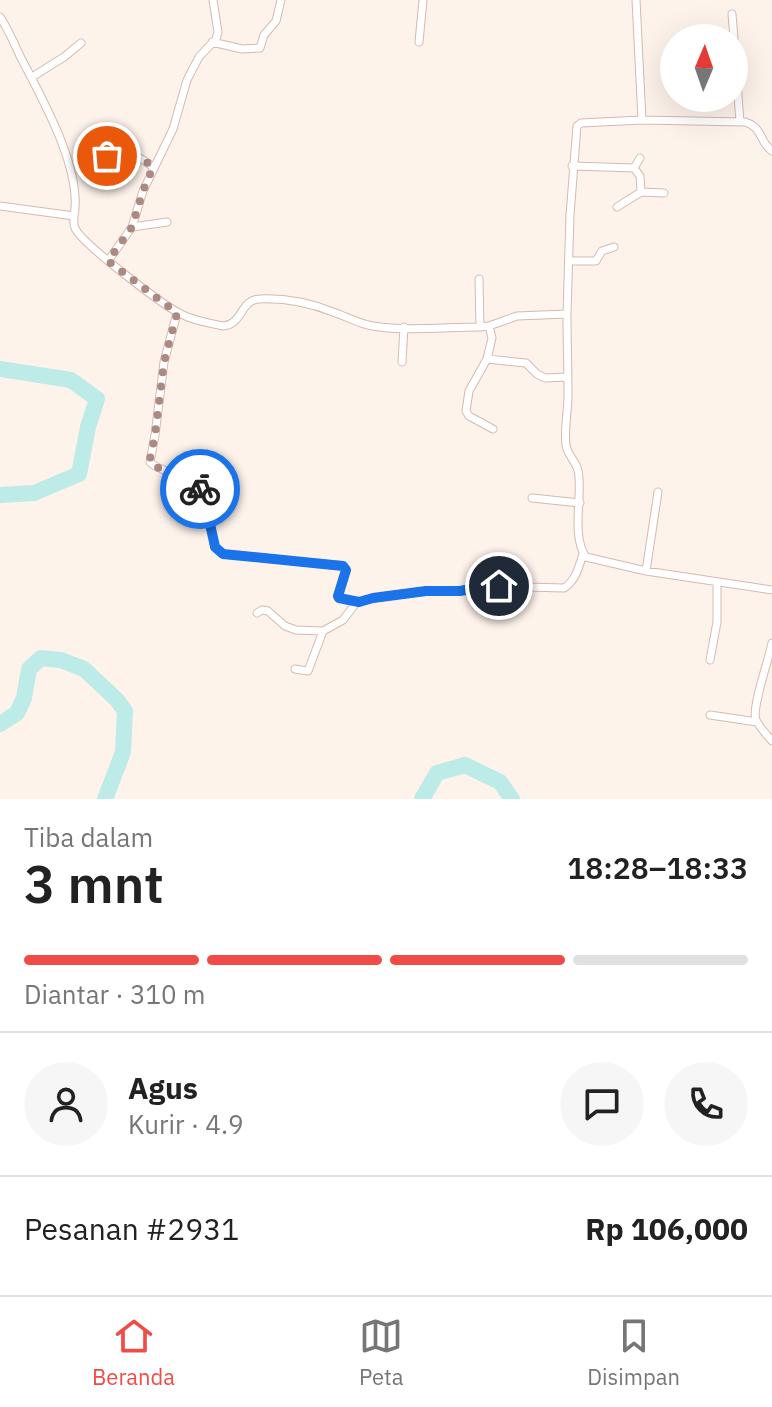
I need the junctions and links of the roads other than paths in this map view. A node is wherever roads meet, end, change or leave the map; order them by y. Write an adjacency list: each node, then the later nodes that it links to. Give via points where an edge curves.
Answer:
1 (213, 0): 8 (street, via 218,32)
2 (281, 0): 8 (street, via 260,48)
3 (423, 0): 9 (street)
4 (636, 0): 13 (street)
5 (732, 14): 7 (street)
6 (0, 17): 11 (street)
7 (733, 24)
8 (212, 42): 19 (street, via 187,80 173,129)
9 (419, 42)
10 (81, 43): 11 (street)
11 (32, 77): 25 (street, via 68,161)
12 (739, 112): 14 (street)
13 (642, 120): 14 (street); 18 (street, via 581,123 575,130)
14 (740, 122): 15 (street, via 757,128)
15 (772, 151)
16 (107, 156): 19 (street, via 133,154)
17 (640, 158): 20 (street)
18 (572, 166): 20 (street); 30 (street)
19 (153, 167): 27 (street)
20 (634, 168): 21 (street)
21 (641, 192): 22 (street); 24 (street)
22 (664, 193)
23 (0, 206): 25 (street)
24 (617, 207)
25 (74, 216): 29 (street, via 77,231)
26 (167, 222): 27 (street)
27 (132, 227): 29 (street)
28 (614, 247): 30 (street, via 602,251 596,261)
29 (108, 261): 32 (street)
30 (569, 261): 33 (street)
31 (479, 279): 36 (street)
32 (177, 313): 35 (street, via 229,326 251,300 271,299 305,303 365,324); 48 (street, via 164,362 150,462 203,493 215,547 223,554 343,566 338,597)
33 (567, 314): 34 (street, via 510,317); 39 (street)
34 (489, 326): 36 (street); 37 (street)
35 (404, 327): 36 (street); 38 (street)
36 (480, 327)
37 (487, 359): 39 (street, via 526,363 545,378); 40 (street, via 469,391 466,411)
38 (402, 362)
39 (568, 377): 43 (street, via 566,446 577,463)
40 (493, 429)
41 (658, 492): 45 (street)
42 (532, 498): 43 (street)
43 (580, 503): 44 (street, via 578,538)
44 (583, 554): 45 (street); 48 (street, via 564,588 492,586)
45 (646, 571): 46 (street)
46 (717, 583): 47 (street); 52 (street)
47 (772, 590)
48 (356, 603): 50 (street, via 343,620)
49 (257, 613): 50 (street, via 268,611 296,630)
50 (323, 631): 53 (street, via 308,671)
51 (772, 643): 55 (street, via 754,709)
52 (710, 660)
53 (295, 669)
54 (710, 715): 55 (street)
55 (757, 722): 56 (street)
56 (772, 741)

